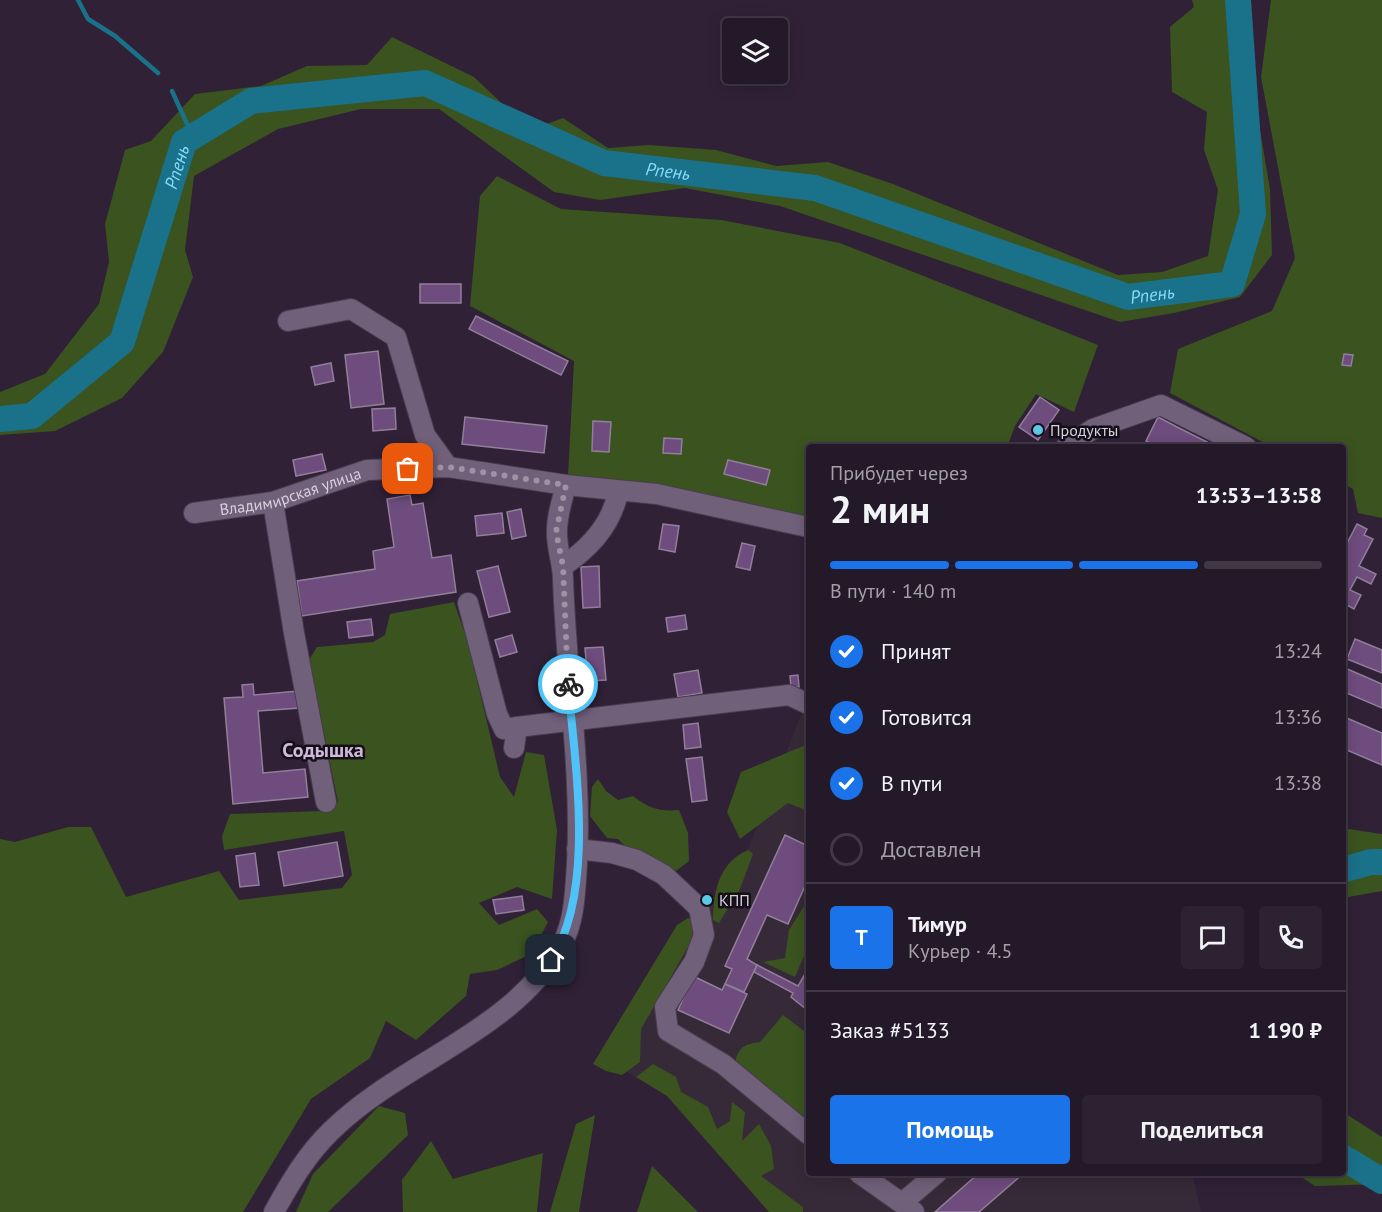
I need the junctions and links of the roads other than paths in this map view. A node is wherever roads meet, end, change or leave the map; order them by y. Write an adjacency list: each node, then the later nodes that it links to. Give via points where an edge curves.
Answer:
1 (288, 321): 4 (street, via 351,309 396,337 425,435)
2 (1070, 444): 3 (street, via 1093,429 1161,405)
3 (1240, 444)
4 (448, 467): 5 (street, Владимирская улица); 7 (street, Владимирская улица, via 367,470)
5 (566, 485): 6 (street, Владимирская улица); 10 (street, via 556,532)
6 (618, 492): 9 (street, via 657,494); 10 (street, via 605,526)
7 (273, 502): 8 (street, Владимирская улица); 16 (street)
8 (194, 513)
9 (806, 527)
10 (563, 566): 13 (street)
11 (468, 603): 14 (street, via 497,714 504,729)
12 (806, 703): 13 (street, via 789,695)
13 (571, 719): 14 (street); 17 (street)
14 (517, 727): 15 (street)
15 (514, 748)
16 (326, 802)
17 (577, 849): 18 (street, via 637,860 664,875 699,908 704,935 694,962 665,1007 668,1031 723,1064); 22 (street, via 572,918 563,942 540,978 509,1007 331,1130 296,1173)
18 (806, 1132)
19 (864, 1176): 21 (street)
20 (934, 1176): 21 (street)
21 (908, 1207)
22 (274, 1212)

